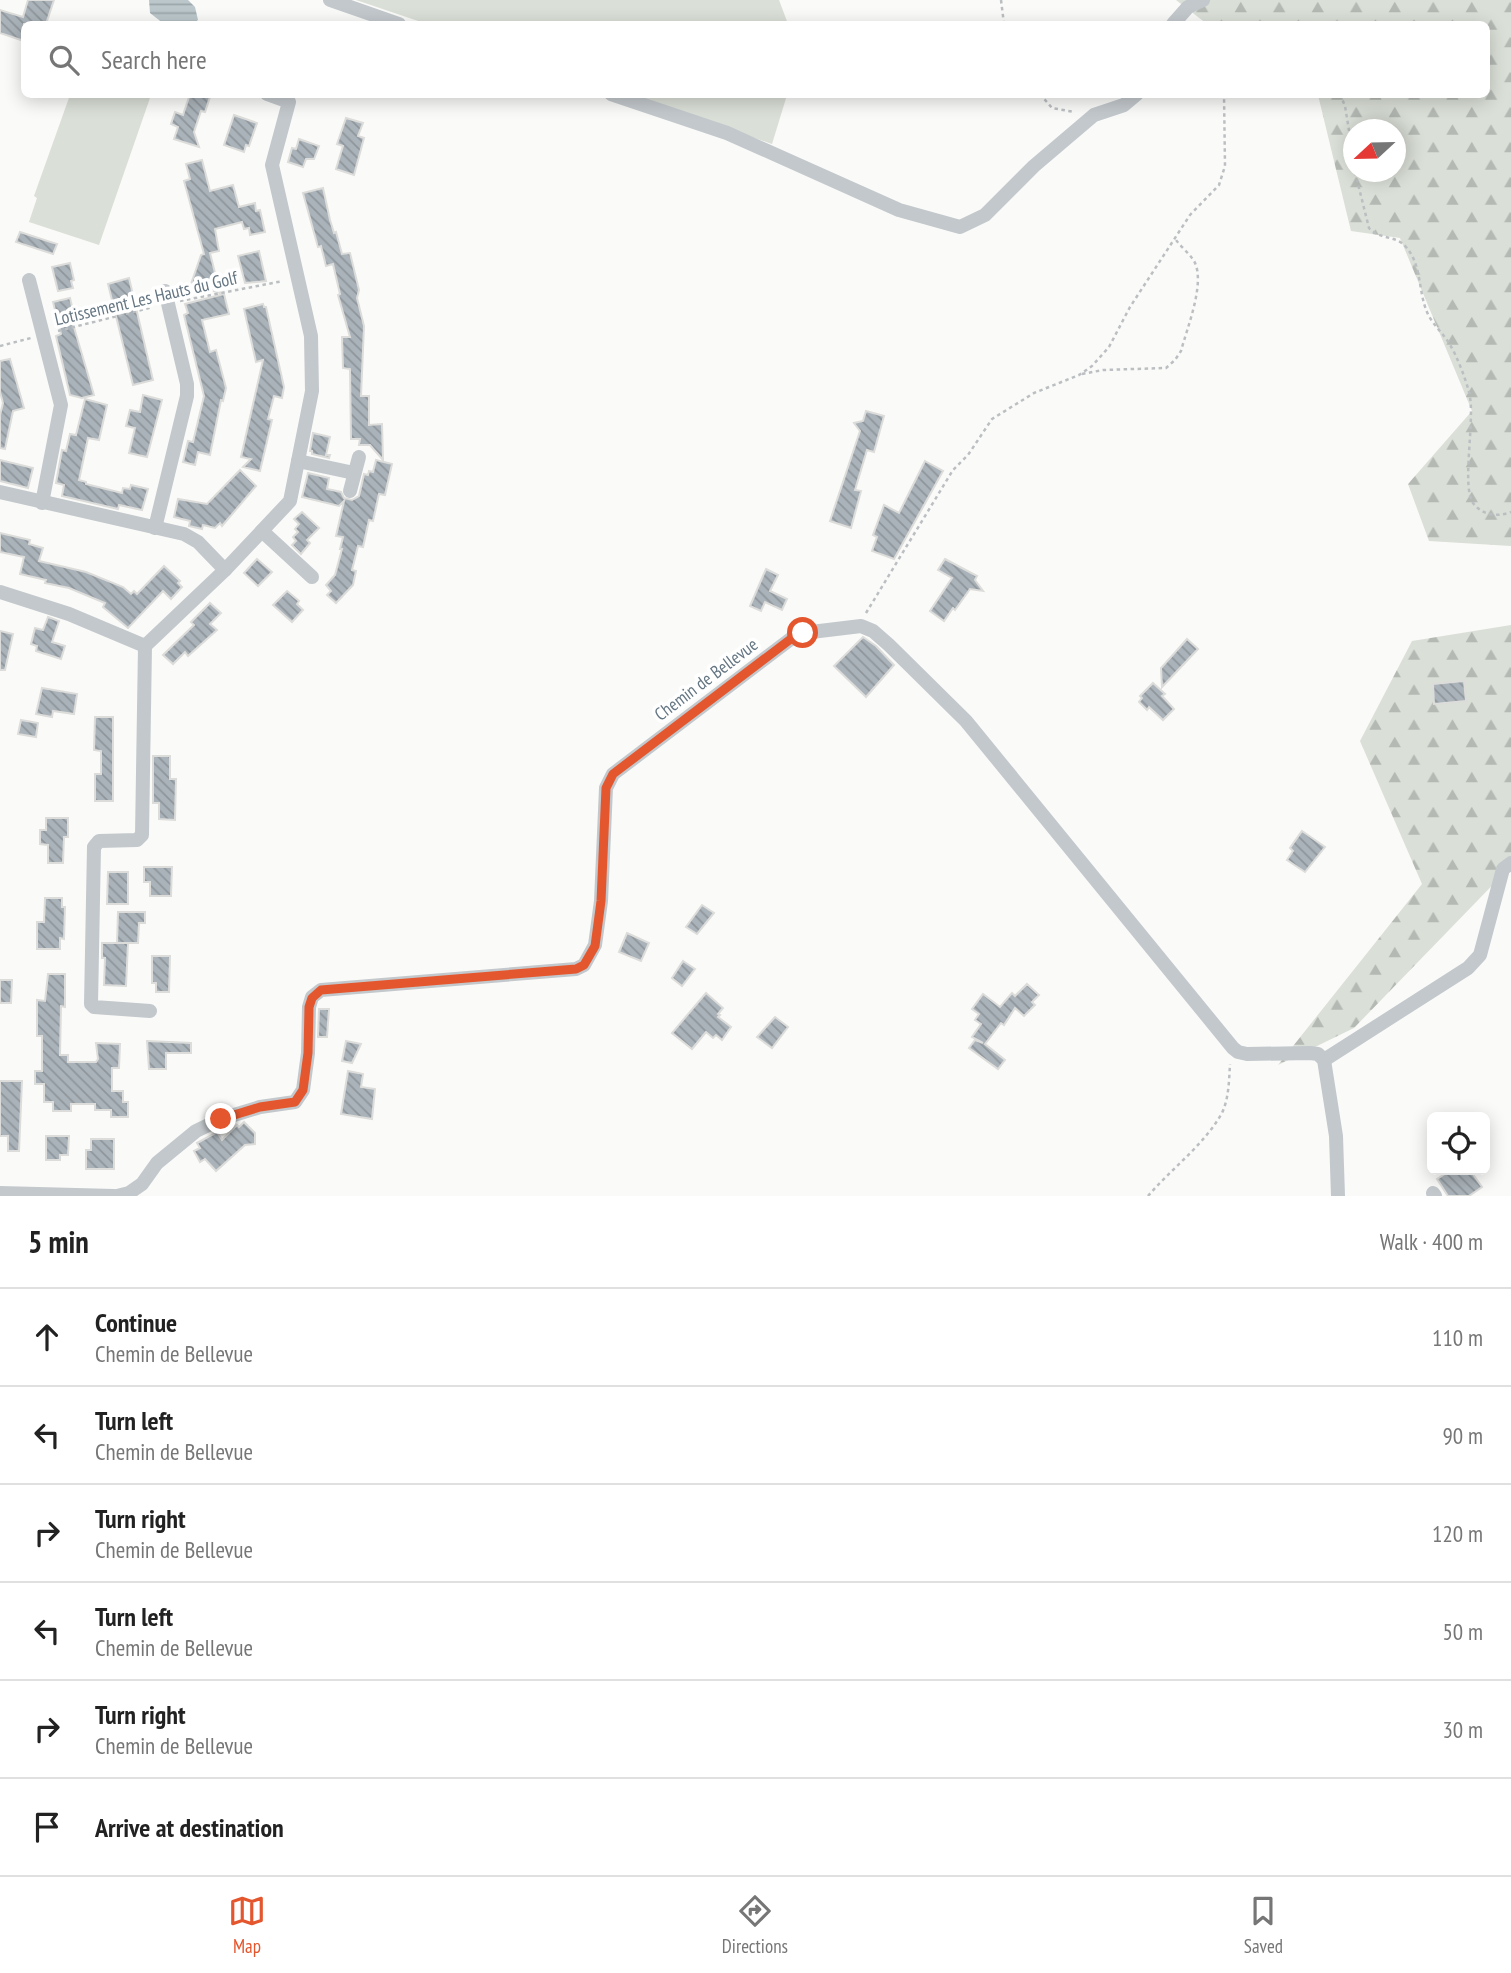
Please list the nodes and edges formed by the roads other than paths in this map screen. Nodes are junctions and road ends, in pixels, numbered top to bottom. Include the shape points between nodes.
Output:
1 (330, 0) edge
2 (1203, 0) edge
3 (391, 21) edge
4 (1176, 21) edge
5 (278, 98) edge
6 (623, 98) edge
7 (1132, 98) edge
8 (29, 280) dead end
9 (167, 298) road end
10 (359, 457) dead end
11 (298, 461) junction
12 (354, 473) junction
13 (350, 491) dead end
14 (0, 492) edge
15 (42, 503) junction
16 (155, 528) junction
17 (262, 531) junction
18 (225, 570) junction
19 (312, 577) dead end
20 (0, 592) edge
21 (145, 646) junction
22 (1511, 863) edge
23 (150, 1011) dead end
24 (1324, 1060) junction
25 (0, 1193) edge
26 (116, 1196) edge
27 (1338, 1196) edge

1 - 3 street
2 - 4 street via 1188,7
5 - 11 street via 289,102 272,164 311,336 312,391
6 - 7 street via 727,133 899,210 960,227 985,215 1094,115
8 - 15 street via 61,405
9 - 16 street via 187,396
10 - 12 street
11 - 12 street
11 - 17 street via 290,501
12 - 13 street
14 - 15 street
15 - 16 street
16 - 18 street via 198,542
17 - 18 street
17 - 19 street
18 - 21 street
20 - 21 street
21 - 23 street via 142,835 137,840 99,841 94,847 91,1004
22 - 24 street via 1503,869 1480,955 1468,968
24 - 26 street, Chemin de Bellevue via 1310,1053 1238,1052 966,721 873,631 861,626 792,638 613,774 606,788 595,946 584,965 321,990 309,1007 303,1090 295,1102 260,1107 196,1131 157,1163 142,1184
24 - 27 street via 1336,1136
25 - 26 street, Chemin de Bellevue

